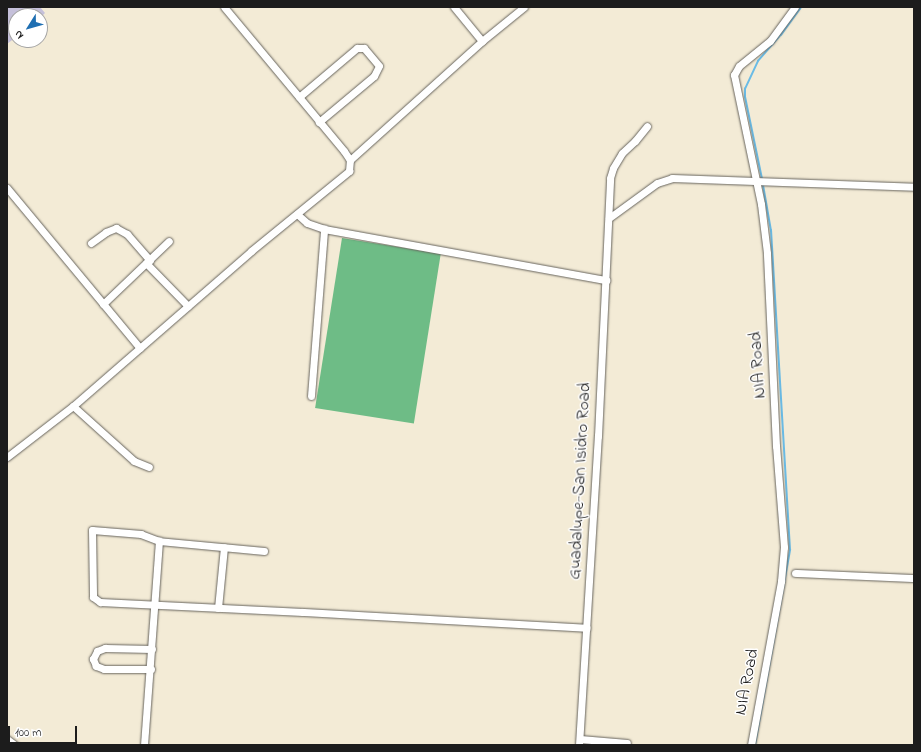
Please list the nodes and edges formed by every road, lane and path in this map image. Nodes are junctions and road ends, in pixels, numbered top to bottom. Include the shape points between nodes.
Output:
1 (224, 7) edge
2 (454, 7) edge
3 (524, 7) edge
4 (795, 7) edge
5 (482, 41) junction
6 (299, 97) junction
7 (319, 122) junction
8 (647, 126) dead end
9 (350, 160) junction
10 (756, 181) junction
11 (914, 186) edge
12 (7, 188) edge
13 (296, 214) junction
14 (609, 218) junction
15 (324, 228) junction
16 (170, 241) dead end
17 (91, 243) dead end
18 (148, 261) junction
19 (606, 280) junction
20 (103, 304) junction
21 (188, 306) junction
22 (140, 348) junction
23 (311, 396) dead end
24 (73, 406) junction
25 (7, 457) edge
26 (149, 467) dead end
27 (160, 541) junction
28 (224, 547) junction
29 (264, 551) dead end
30 (795, 573) dead end
31 (914, 578) edge
32 (155, 604) junction
33 (218, 608) junction
34 (587, 628) junction
35 (152, 649) junction
36 (150, 669) junction
37 (7, 739) edge
38 (580, 742) edge
39 (627, 743) dead end
40 (15, 745) edge
41 (144, 745) edge
42 (751, 745) edge

1 - 6 street
2 - 5 street
3 - 5 street
4 - 10 street, NIA Road via 770,41 739,66 734,75
5 - 9 street
6 - 7 street
6 - 7 street via 357,48 364,48 378,66 374,76
7 - 9 street
8 - 14 street, Guadalupe-San Isidro Road via 622,153 613,168 610,178
9 - 13 street via 350,167 344,175
10 - 11 street
10 - 14 street via 668,178 657,183
10 - 42 street, NIA Road via 767,253 776,446 784,547 781,581
12 - 20 street
13 - 15 street via 306,223
13 - 21 street
14 - 19 street, Guadalupe-San Isidro Road
15 - 19 street
15 - 23 street
16 - 18 street
17 - 18 street via 116,228 127,234
18 - 20 street
18 - 21 street
19 - 34 street, Guadalupe-San Isidro Road
20 - 22 street
21 - 22 street
22 - 24 street
24 - 25 street
24 - 26 street via 134,461
27 - 28 street
27 - 32 street
27 - 32 street via 141,534 92,530 94,599 100,602
28 - 29 street
28 - 33 street
30 - 31 street
32 - 33 street
32 - 35 street
33 - 34 street
34 - 38 street, Guadalupe-San Isidro Road
35 - 36 street
35 - 36 street via 105,648 97,651 94,658 96,666 104,669
36 - 41 street
37 - 40 street
38 - 39 street

